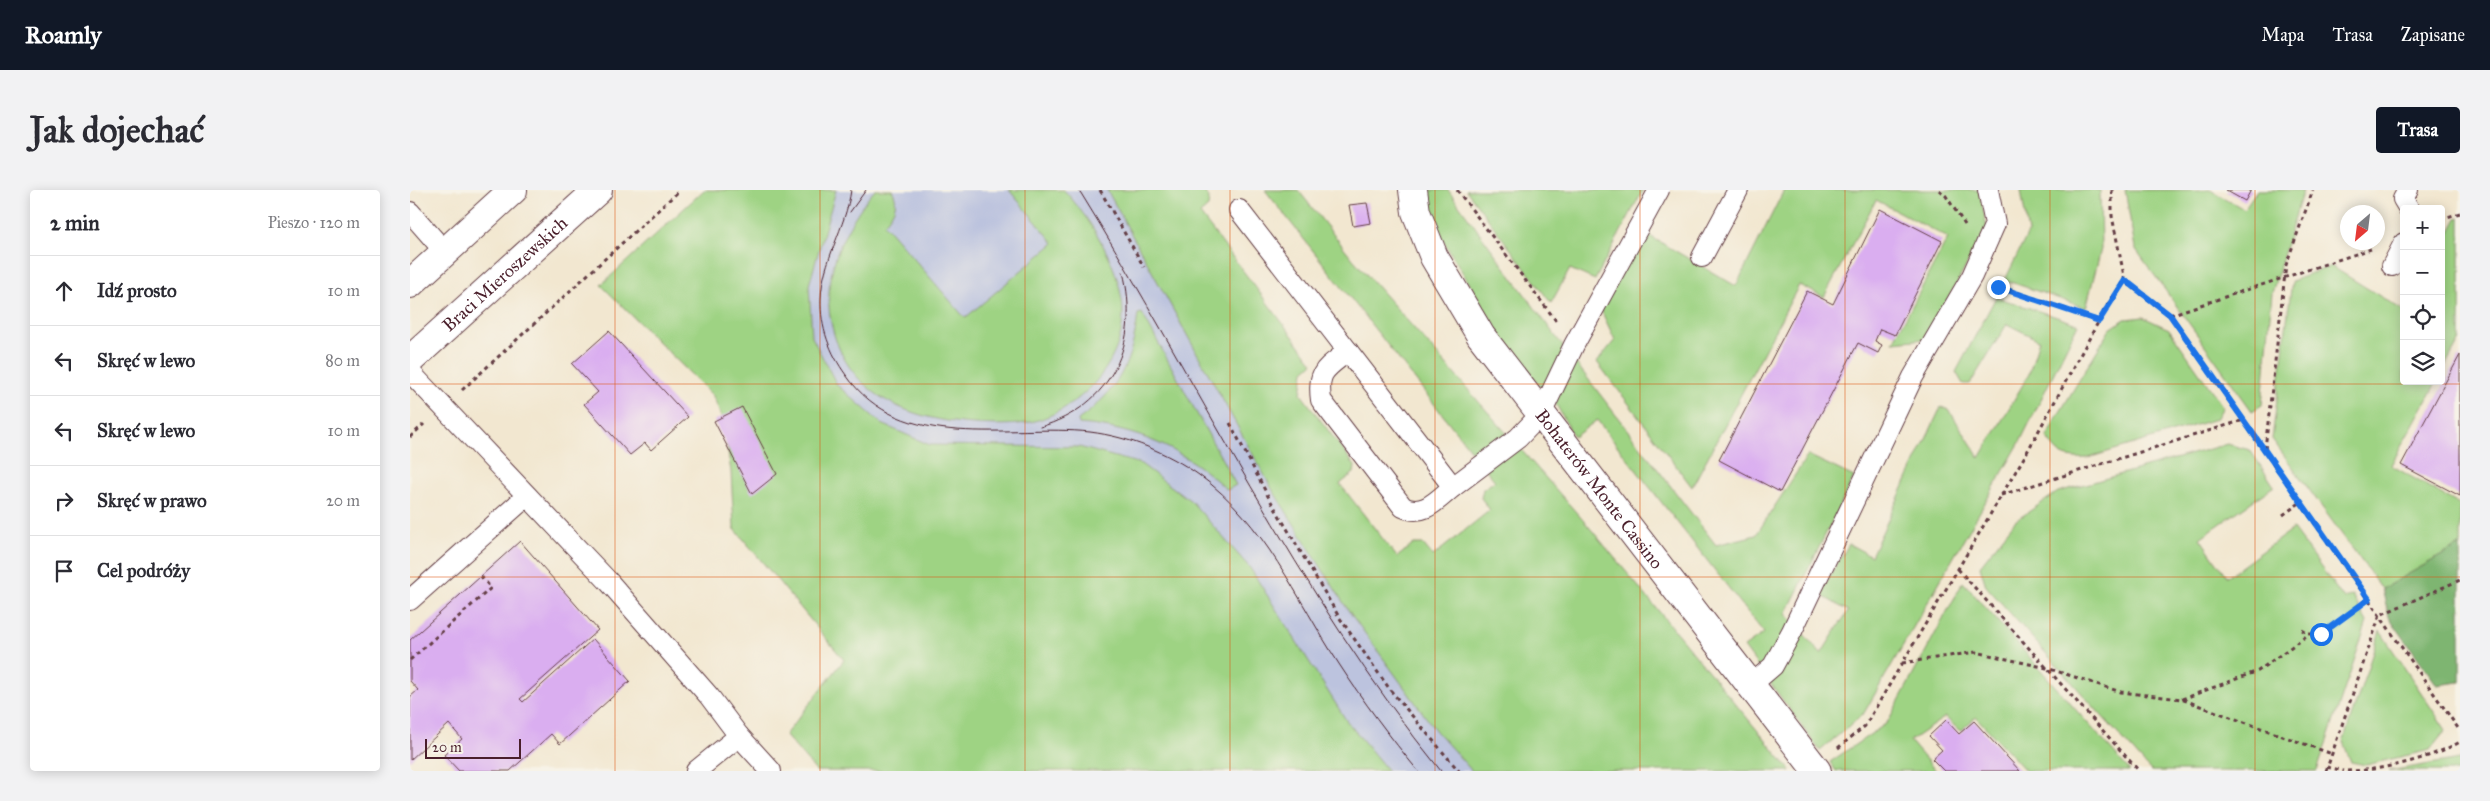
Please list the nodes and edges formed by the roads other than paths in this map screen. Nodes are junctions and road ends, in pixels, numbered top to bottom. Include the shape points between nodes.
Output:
1 (513, 190) edge
2 (598, 190) edge
3 (1412, 190) edge
4 (1659, 190) edge
5 (1738, 190) edge
6 (1988, 190) edge
7 (2408, 190) edge
8 (2406, 205) edge
9 (1239, 210) dead end
10 (410, 212) edge
11 (2400, 250) edge
12 (445, 252) junction
13 (1702, 257) dead end
14 (2392, 266) dead end
15 (410, 284) edge
16 (1348, 351) junction
17 (410, 360) edge
18 (410, 372) edge
19 (1541, 414) junction
20 (1453, 487) junction
21 (527, 496) junction
22 (410, 600) edge
23 (1752, 684) junction
24 (739, 736) junction
25 (1816, 769) edge
26 (696, 771) edge
27 (771, 771) edge

1 - 12 street
2 - 17 street, Braci Mieroszewskich
3 - 19 street, Bohaterów Monte Cassino via 1416,212 1434,257 1481,336
4 - 19 lane via 1574,345
5 - 13 lane
6 - 23 lane via 1995,224 1972,276 1912,377 1792,632 1773,666
7 - 8 lane via 2403,199
9 - 16 lane
10 - 12 lane
11 - 14 lane
12 - 15 street
16 - 20 lane
16 - 20 lane via 1325,369 1318,382 1321,400 1391,492 1403,507 1413,511 1424,510
18 - 21 lane
19 - 20 lane via 1518,438
19 - 23 street, Bohaterów Monte Cassino
21 - 22 lane
21 - 24 lane via 609,582 709,696
23 - 25 street, Bohaterów Monte Cassino
24 - 26 lane
24 - 27 lane

